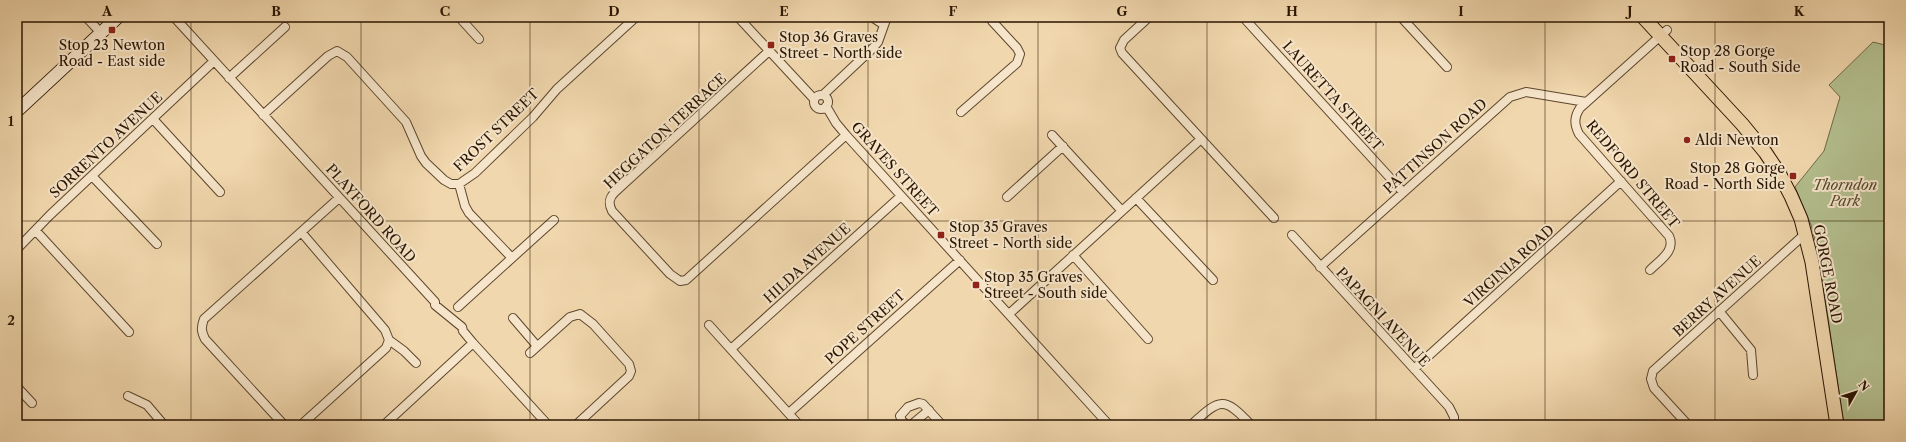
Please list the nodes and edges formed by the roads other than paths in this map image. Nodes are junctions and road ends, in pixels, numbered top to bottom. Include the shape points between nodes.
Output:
1 (86, 17) edge
2 (107, 17) edge
3 (118, 17) edge
4 (174, 17) edge
5 (459, 17) edge
6 (636, 17) edge
7 (738, 17) edge
8 (872, 17) edge
9 (990, 17) edge
10 (1149, 17) edge
11 (1243, 17) edge
12 (1402, 17) edge
13 (1644, 17) edge
14 (1655, 17) edge
15 (886, 21) edge
16 (285, 27) dead end
17 (98, 30) junction
18 (1664, 33) junction
19 (479, 39) dead end
20 (769, 51) junction
21 (214, 61) junction
22 (1447, 67) dead end
23 (229, 78) junction
24 (823, 95) junction
25 (814, 99) junction
26 (17, 100) edge
27 (1586, 102) junction
28 (826, 106) junction
29 (17, 110) edge
30 (962, 112) dead end
31 (263, 115) junction
32 (153, 119) junction
33 (846, 135) junction
34 (1052, 135) dead end
35 (1201, 139) junction
36 (1063, 146) junction
37 (92, 176) junction
38 (1621, 181) junction
39 (460, 184) junction
40 (220, 192) dead end
41 (1403, 192) junction
42 (901, 196) junction
43 (1008, 197) dead end
44 (339, 198) junction
45 (1136, 198) junction
46 (1122, 211) junction
47 (1274, 218) dead end
48 (554, 220) dead end
49 (36, 231) junction
50 (302, 233) junction
51 (1805, 234) junction
52 (1292, 235) dead end
53 (157, 244) dead end
54 (17, 249) edge
55 (1073, 255) junction
56 (512, 258) junction
57 (960, 260) junction
58 (1320, 267) junction
59 (1650, 270) dead end
60 (1213, 280) dead end
61 (458, 306) dead end
62 (1719, 311) junction
63 (1008, 314) junction
64 (513, 318) dead end
65 (709, 325) dead end
66 (129, 332) dead end
67 (1148, 339) dead end
68 (389, 340) junction
69 (473, 343) junction
70 (537, 346) junction
71 (731, 349) junction
72 (530, 353) dead end
73 (416, 363) dead end
74 (1414, 369) junction
75 (1753, 375) dead end
76 (17, 386) edge
77 (128, 396) dead end
78 (32, 403) dead end
79 (929, 410) junction
80 (789, 414) junction
81 (1454, 421) edge
82 (386, 424) edge
83 (164, 425) edge
84 (284, 425) edge
85 (301, 425) edge
86 (548, 425) edge
87 (576, 425) edge
88 (799, 425) edge
89 (907, 425) edge
90 (911, 425) edge
91 (942, 425) edge
92 (1109, 425) edge
93 (1191, 425) edge
94 (1251, 425) edge
95 (1688, 425) edge
96 (1838, 425) edge
97 (1844, 425) edge

1 - 17 street
2 - 17 main road
3 - 17 main road
4 - 21 street, PLAYFORD ROAD
5 - 19 street
6 - 39 street, FROST STREET via 557,89 533,117 475,173
7 - 20 street
8 - 15 street
9 - 30 street via 1017,48 1020,54 1018,62
10 - 35 street via 1124,40 1120,48 1122,53
11 - 41 street, LAURETTA STREET
12 - 22 street
13 - 18 main road, GORGE ROAD
14 - 18 main road, GORGE ROAD
15 - 24 street via 873,48
16 - 23 street
17 - 26 main road
17 - 29 main road
18 - 27 street, REDFORD STREET
18 - 51 main road, GORGE ROAD via 1765,152 1791,196
18 - 97 main road, GORGE ROAD via 1768,144 1795,187 1811,225 1818,252
20 - 25 street
20 - 33 street, HEGGATON TERRACE via 610,199 609,205 612,210 670,274 680,281 686,280
21 - 23 street, PLAYFORD ROAD
21 - 32 street, SORRENTO AVENUE
23 - 31 street, PLAYFORD ROAD
24 - 25 street
24 - 28 street via 828,100
25 - 28 street via 817,108
27 - 38 street, REDFORD STREET via 1576,114 1575,127
27 - 41 street, PATTINSON ROAD via 1531,93 1516,94 1503,102
28 - 33 street, GRAVES STREET
31 - 39 street, FROST STREET via 322,61 337,52 347,57 406,122 426,163 450,184
31 - 44 street, PLAYFORD ROAD
32 - 37 street, SORRENTO AVENUE
32 - 40 street
33 - 42 street, GRAVES STREET
34 - 36 street
35 - 45 street
35 - 47 street
36 - 43 street
36 - 46 street
37 - 49 street, SORRENTO AVENUE
37 - 53 street
38 - 59 street, REDFORD STREET via 1672,242 1671,249
38 - 74 street, VIRGINIA ROAD
39 - 56 street via 469,213
41 - 58 street, PATTINSON ROAD
42 - 57 street, GRAVES STREET
42 - 71 street, HILDA AVENUE
44 - 50 street
44 - 69 street, PLAYFORD ROAD via 435,302 435,305 462,327
45 - 46 street
45 - 60 street
46 - 55 street
48 - 56 street
49 - 54 street, SORRENTO AVENUE
49 - 66 street
50 - 68 street via 385,330
50 - 84 street via 204,319 201,332
51 - 62 street, BERRY AVENUE
51 - 96 main road, GORGE ROAD
52 - 58 street, PAPAGNI AVENUE
55 - 63 street
55 - 67 street
56 - 61 street
57 - 63 street, GRAVES STREET
57 - 80 street, POPE STREET
58 - 74 street, PAPAGNI AVENUE
62 - 75 street via 1751,350
62 - 95 street, BERRY AVENUE via 1654,371 1651,379 1654,388
63 - 92 street, GRAVES STREET
64 - 70 street
65 - 71 street
68 - 73 street via 398,345
68 - 85 street via 386,348
69 - 82 street
69 - 86 street, PLAYFORD ROAD
70 - 72 street
70 - 87 street via 570,317 580,314 593,324 629,364 629,376
71 - 80 street
74 - 81 street, PAPAGNI AVENUE via 1449,408
76 - 78 street
77 - 83 street via 147,406
79 - 89 street via 919,402 908,407 900,416
79 - 90 street
79 - 91 street
80 - 88 street
93 - 94 street via 1213,405 1220,403 1232,406

